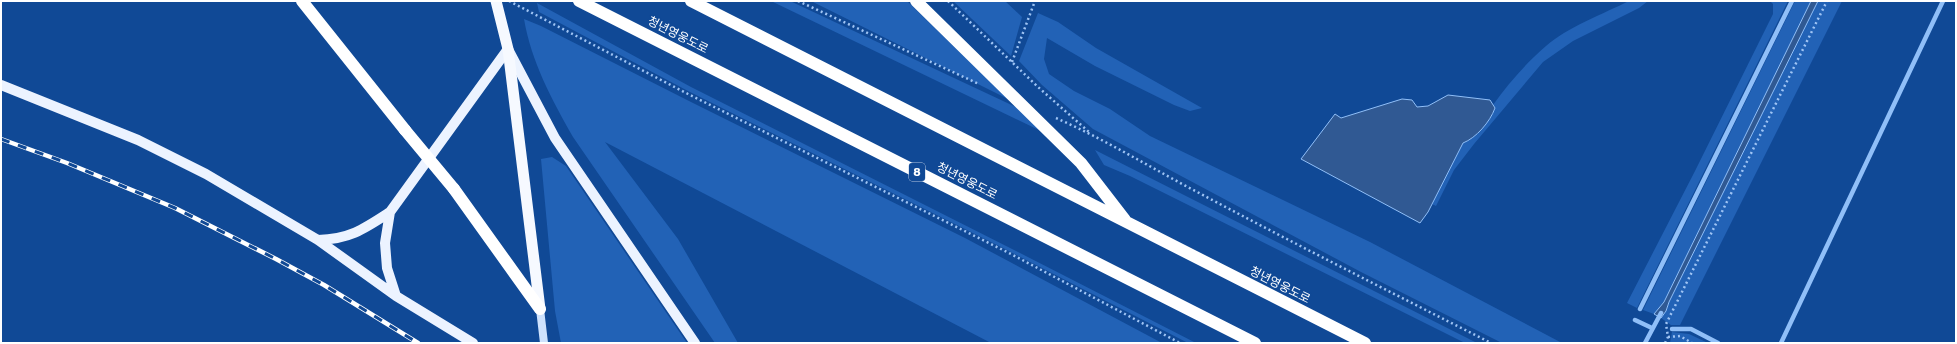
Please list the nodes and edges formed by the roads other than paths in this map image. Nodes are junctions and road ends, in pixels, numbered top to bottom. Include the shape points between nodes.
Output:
1 (302, 1) edge
2 (496, 1) edge
3 (580, 1) edge
4 (691, 1) edge
5 (916, 1) edge
6 (508, 49) junction
7 (1, 85) edge
8 (390, 212) junction
9 (1127, 223) junction
10 (318, 240) junction
11 (396, 296) junction
12 (540, 309) junction
13 (473, 343) edge
14 (544, 343) edge
15 (695, 343) edge
16 (1256, 343) edge
17 (1365, 343) edge

1 - 12 highway, bridge via 454,189
2 - 6 highway
3 - 16 highway, 청년영웅도로 / 8
4 - 9 highway, 청년영웅도로
5 - 9 highway via 1081,163
6 - 8 main road
6 - 12 highway
6 - 15 main road via 555,138
7 - 10 main road via 158,150 206,174
8 - 10 main road via 364,229 338,239
8 - 11 main road via 385,243 387,268
9 - 17 highway, 청년영웅도로
10 - 11 main road
11 - 13 main road
12 - 14 main road

